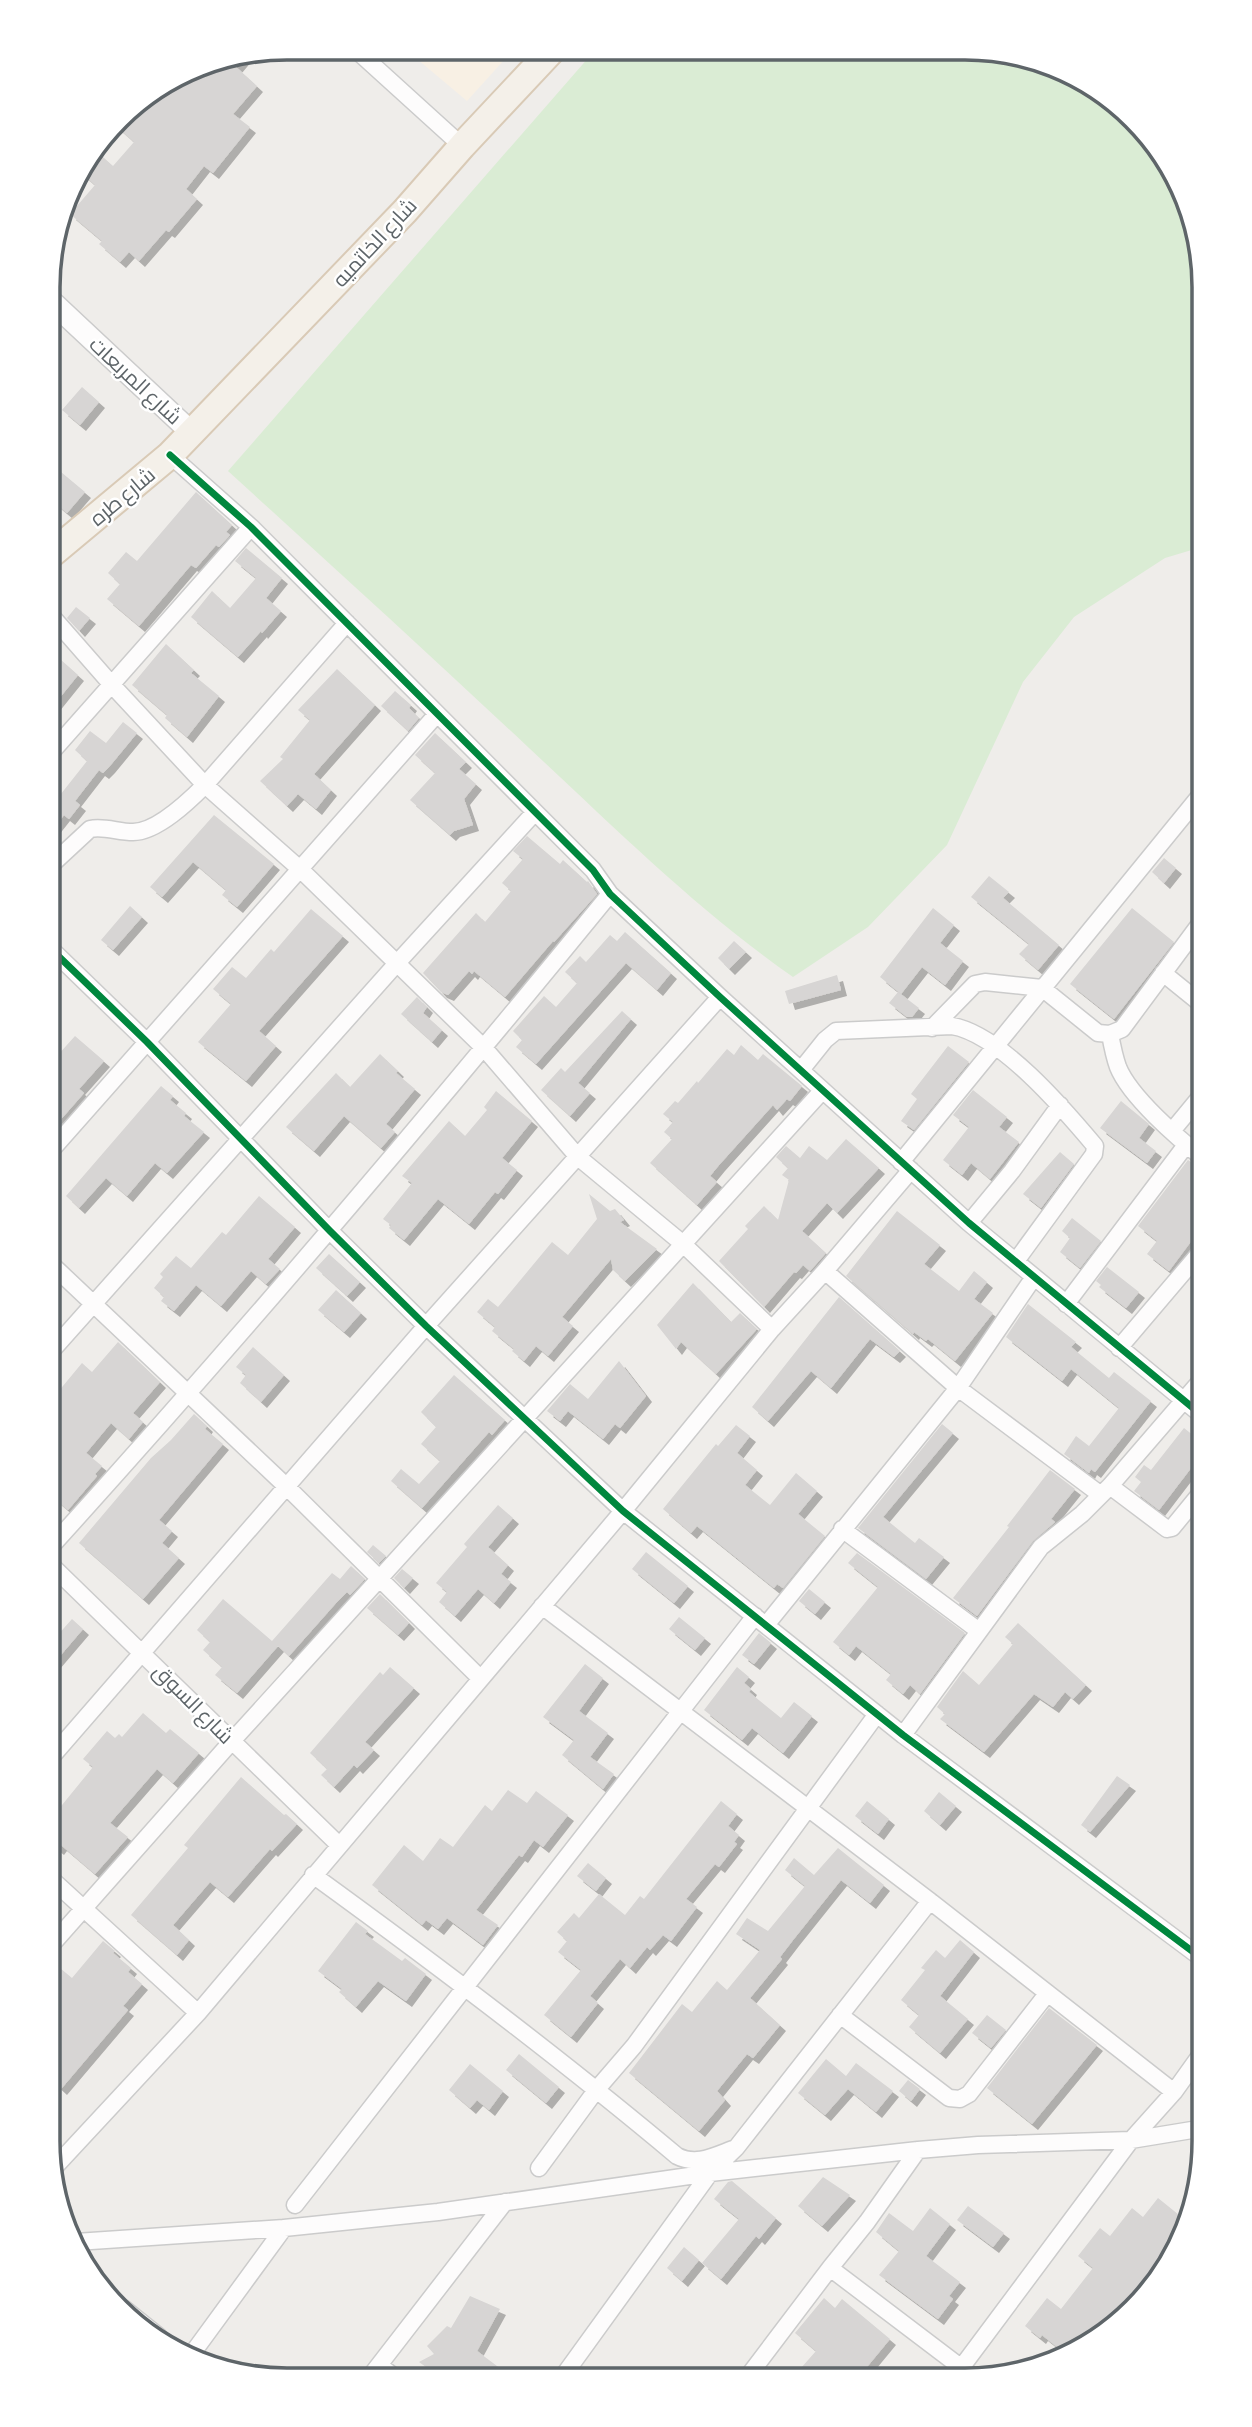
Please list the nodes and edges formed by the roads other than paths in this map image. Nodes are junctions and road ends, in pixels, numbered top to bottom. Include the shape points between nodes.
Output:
1 (367, 60) edge
2 (543, 60) edge
3 (462, 146) junction
4 (60, 309) edge
5 (192, 433) junction
6 (170, 455) junction
7 (251, 527) junction
8 (60, 547) edge
9 (347, 623) junction
10 (60, 626) edge
11 (112, 685) junction
12 (437, 714) junction
13 (60, 743) edge
14 (205, 785) junction
15 (1192, 805) edge
16 (535, 813) junction
17 (60, 857) edge
18 (300, 869) junction
19 (610, 894) junction
20 (1192, 934) edge
21 (398, 962) junction
22 (60, 963) edge
23 (1163, 973) junction
24 (1042, 988) junction
25 (1192, 996) edge
26 (720, 998) junction
27 (932, 1028) junction
28 (1110, 1034) junction
29 (147, 1042) junction
30 (994, 1045) junction
31 (484, 1048) junction
32 (801, 1070) junction
33 (822, 1091) junction
34 (1060, 1105) junction
35 (1192, 1107) edge
36 (1172, 1131) junction
37 (241, 1138) junction
38 (60, 1140) edge
39 (1186, 1144) junction
40 (1192, 1149) edge
41 (578, 1157) junction
42 (906, 1166) junction
43 (969, 1223) junction
44 (330, 1231) junction
45 (682, 1243) junction
46 (1016, 1261) junction
47 (1192, 1263) edge
48 (825, 1271) junction
49 (60, 1272) edge
50 (1034, 1278) junction
51 (93, 1304) junction
52 (1066, 1304) junction
53 (426, 1326) junction
54 (772, 1329) junction
55 (60, 1341) edge
56 (1119, 1348) junction
57 (958, 1388) junction
58 (190, 1393) junction
59 (1192, 1393) edge
60 (1185, 1402) junction
61 (1192, 1408) edge
62 (526, 1419) junction
63 (287, 1487) junction
64 (1105, 1490) junction
65 (1192, 1504) edge
66 (623, 1511) junction
67 (842, 1529) junction
68 (60, 1537) edge
69 (60, 1573) edge
70 (380, 1580) junction
71 (542, 1606) junction
72 (760, 1621) junction
73 (979, 1631) junction
74 (143, 1653) junction
75 (480, 1678) junction
76 (681, 1712) junction
77 (877, 1714) junction
78 (903, 1735) junction
79 (232, 1741) junction
80 (60, 1747) edge
81 (809, 1809) junction
82 (339, 1845) junction
83 (313, 1875) junction
84 (60, 1887) edge
85 (930, 1901) junction
86 (83, 1910) junction
87 (60, 1936) edge
88 (1192, 1951) edge
89 (467, 1986) junction
90 (1047, 1994) junction
91 (198, 2013) junction
92 (840, 2015) junction
93 (1192, 2067) edge
94 (597, 2090) junction
95 (1174, 2092) junction
96 (1192, 2130) edge
97 (1131, 2140) junction
98 (736, 2148) junction
99 (918, 2150) junction
100 (61, 2161) edge
101 (539, 2168) dead end
102 (710, 2174) junction
103 (505, 2202) junction
104 (295, 2205) dead end
105 (284, 2228) junction
106 (83, 2242) edge
107 (830, 2268) junction
108 (197, 2349) edge
109 (377, 2368) edge
110 (569, 2368) edge
111 (754, 2368) edge
112 (949, 2368) edge
113 (960, 2368) edge

1 - 3 street
2 - 3 main road, شارع الخاتميه
3 - 5 main road, شارع الخاتميه
4 - 5 street, شارع المربعات
5 - 6 main road, شارع طره
6 - 7 street
6 - 8 main road, شارع طره
7 - 9 street
7 - 11 street
9 - 12 street
9 - 14 street
10 - 11 street
11 - 13 street
11 - 14 street
12 - 16 street
12 - 18 street
14 - 17 street via 146,830 89,829
14 - 18 street
15 - 24 street
16 - 19 street via 593,870
16 - 21 street
18 - 21 street
18 - 29 street
19 - 26 street
19 - 31 street
20 - 23 street
21 - 31 street
21 - 37 street
22 - 29 street
23 - 25 street
23 - 28 street via 1122,1029
24 - 27 street via 975,984
24 - 28 street via 1098,1033
24 - 30 street
26 - 32 street
26 - 41 street
27 - 30 street via 967,1029
27 - 32 street via 836,1031
28 - 36 street via 1118,1069 1136,1095
29 - 37 street
29 - 38 street
30 - 34 street
30 - 42 street
31 - 41 street
31 - 44 street
32 - 33 street
33 - 42 street
33 - 45 street
34 - 43 street
34 - 46 street via 1095,1146 1094,1154
35 - 36 street
36 - 39 street
37 - 44 street
37 - 51 street
39 - 40 street
39 - 52 street
41 - 45 street
41 - 53 street
42 - 43 street
42 - 48 street
43 - 46 street
44 - 53 street
44 - 58 street
45 - 54 street
45 - 62 street
46 - 50 street
47 - 56 street
48 - 54 street
48 - 57 street
49 - 51 street
50 - 52 street
50 - 57 street
51 - 55 street
51 - 58 street
52 - 56 street
53 - 62 street
53 - 63 street
54 - 66 street
56 - 60 street
57 - 64 street
57 - 67 street
58 - 63 street
58 - 68 street
59 - 60 street
60 - 61 street
60 - 64 street
62 - 66 street
62 - 70 street
63 - 70 street
63 - 74 street
64 - 65 street via 1167,1529
64 - 73 street via 1041,1547
66 - 71 street
66 - 72 street
67 - 72 street
67 - 73 street
69 - 74 street, شارع السوق
70 - 75 street
70 - 79 street
71 - 75 street
71 - 76 street
72 - 76 street
72 - 77 street
73 - 78 street
74 - 79 street, شارع السوق
74 - 80 street
75 - 82 street
76 - 81 street
76 - 89 street
77 - 78 street
77 - 81 street
78 - 88 street
79 - 82 street, شارع السوق
79 - 86 street
81 - 85 street
81 - 94 street
82 - 83 street
83 - 89 street
83 - 91 street
84 - 86 street
85 - 90 street
85 - 92 street
86 - 87 street
86 - 91 street
89 - 94 street
89 - 104 street
90 - 92 street via 969,2094 960,2099 949,2098
90 - 95 street
91 - 100 street
92 - 98 street
93 - 95 street
94 - 98 street via 686,2161
94 - 101 street
95 - 97 street
96 - 97 street
97 - 99 street
97 - 113 street
98 - 102 street
99 - 102 street
99 - 107 street
102 - 103 street
102 - 110 street
103 - 105 street
103 - 109 street
105 - 106 street
105 - 108 street
107 - 111 street
107 - 112 street

